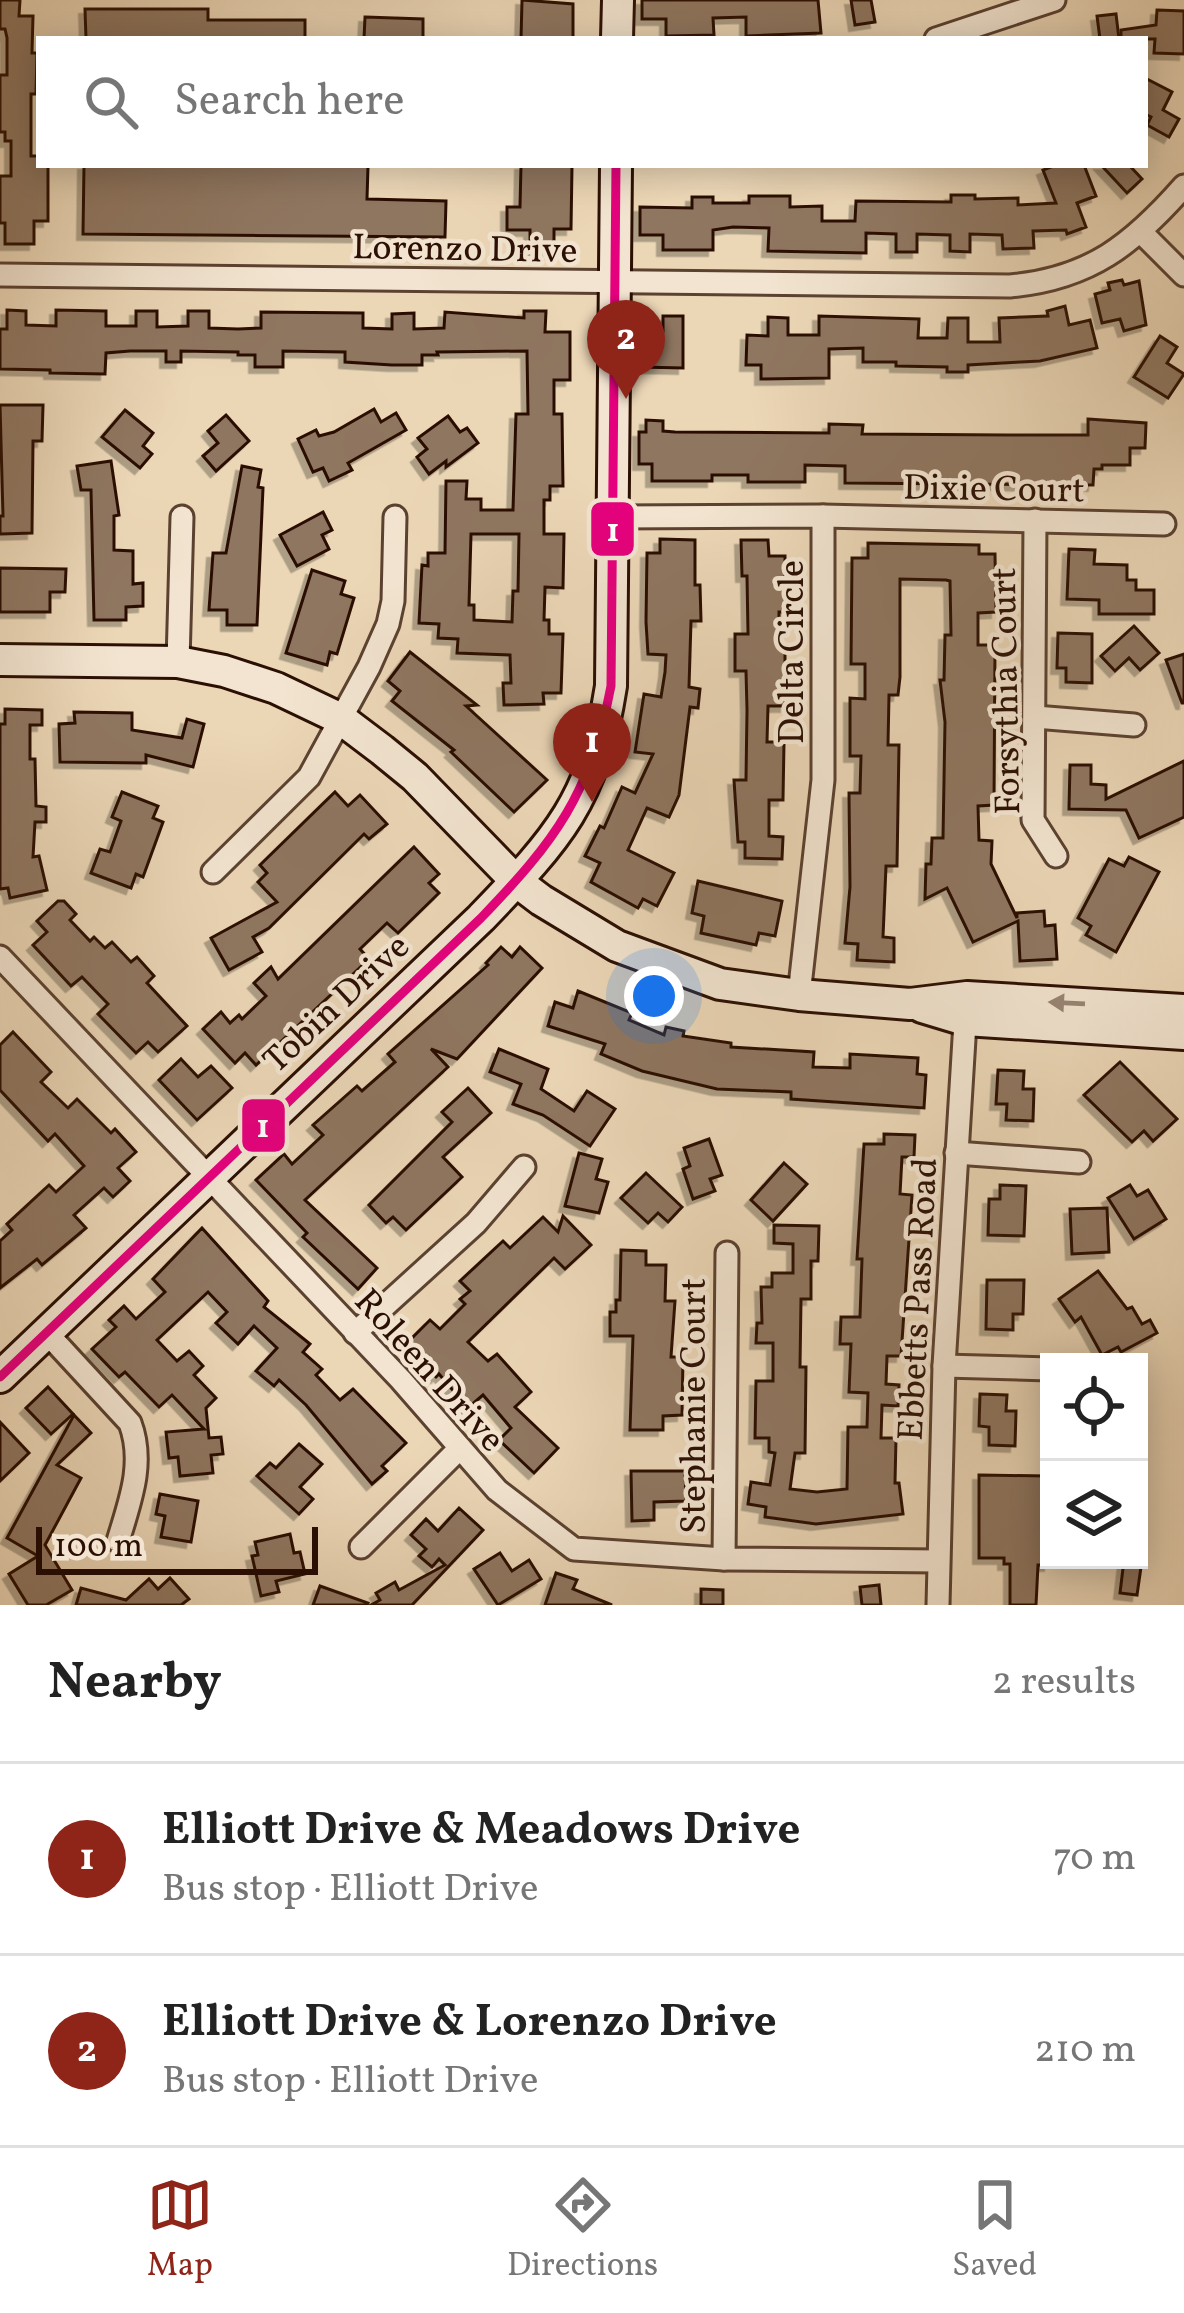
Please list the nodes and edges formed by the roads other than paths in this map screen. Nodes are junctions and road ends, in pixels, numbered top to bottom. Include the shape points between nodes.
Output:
1 (618, 0) edge
2 (1054, 0) edge
3 (617, 36) edge
4 (945, 36) edge
5 (616, 168) edge
6 (1184, 187) edge
7 (1142, 233) junction
8 (0, 275) edge
9 (1184, 275) edge
10 (615, 281) junction
11 (823, 516) junction
12 (182, 517) dead end
13 (395, 517) dead end
14 (613, 517) junction
15 (1035, 520) junction
16 (1164, 524) dead end
17 (0, 660) edge
18 (178, 662) junction
19 (1035, 717) junction
20 (340, 719) junction
21 (1134, 725) dead end
22 (1056, 856) dead end
23 (213, 872) dead end
24 (515, 881) junction
25 (0, 957) edge
26 (799, 995) junction
27 (966, 1008) junction
28 (1184, 1010) edge
29 (1184, 1034) edge
30 (956, 1154) junction
31 (1079, 1162) dead end
32 (524, 1167) dead end
33 (206, 1178) junction
34 (727, 1253) dead end
35 (46, 1332) junction
36 (355, 1333) junction
37 (944, 1366) junction
38 (1040, 1369) edge
39 (0, 1377) edge
40 (460, 1448) junction
41 (118, 1541) dead end
42 (361, 1547) dead end
43 (724, 1559) junction
44 (938, 1561) junction
45 (938, 1605) edge

1 - 3 street
2 - 4 street
5 - 10 street, Tobin Drive
6 - 7 street, Lorenzo Drive
7 - 9 street
7 - 10 street, Lorenzo Drive via 1042,283
8 - 10 street, Lorenzo Drive
10 - 14 street, Tobin Drive
11 - 14 street, Delta Circle
11 - 15 street, Dixie Court
11 - 26 street, Delta Circle via 824,780
12 - 18 street
13 - 20 street via 388,624
14 - 24 street, Tobin Drive via 611,686 595,765 575,807
15 - 16 street, Dixie Court
15 - 19 street, Forsythia Court
17 - 18 street
18 - 20 street via 276,688
19 - 21 street
19 - 22 street, Forsythia Court via 1033,820
20 - 23 street via 309,777
20 - 24 street via 415,777
24 - 26 street via 579,926 657,963 720,984
24 - 33 street, Tobin Drive
25 - 33 street, Roleen Drive
26 - 27 street
28 -> 27 street
27 - 29 street
27 - 30 street, Ebbetts Pass Road
30 - 31 street
30 - 37 street, Ebbetts Pass Road
32 - 36 street via 476,1223
33 - 35 street, Tobin Drive
33 - 36 street, Roleen Drive
34 - 43 street, Stephanie Court
35 - 39 street, Tobin Drive
35 - 41 street via 136,1439 137,1479
36 - 40 street, Roleen Drive
37 - 38 street
37 - 44 street, Ebbetts Pass Road
40 - 42 street
40 - 43 street, Roleen Drive via 497,1490 574,1549
43 - 44 street, Roleen Drive
44 - 45 street, Ebbetts Pass Road

